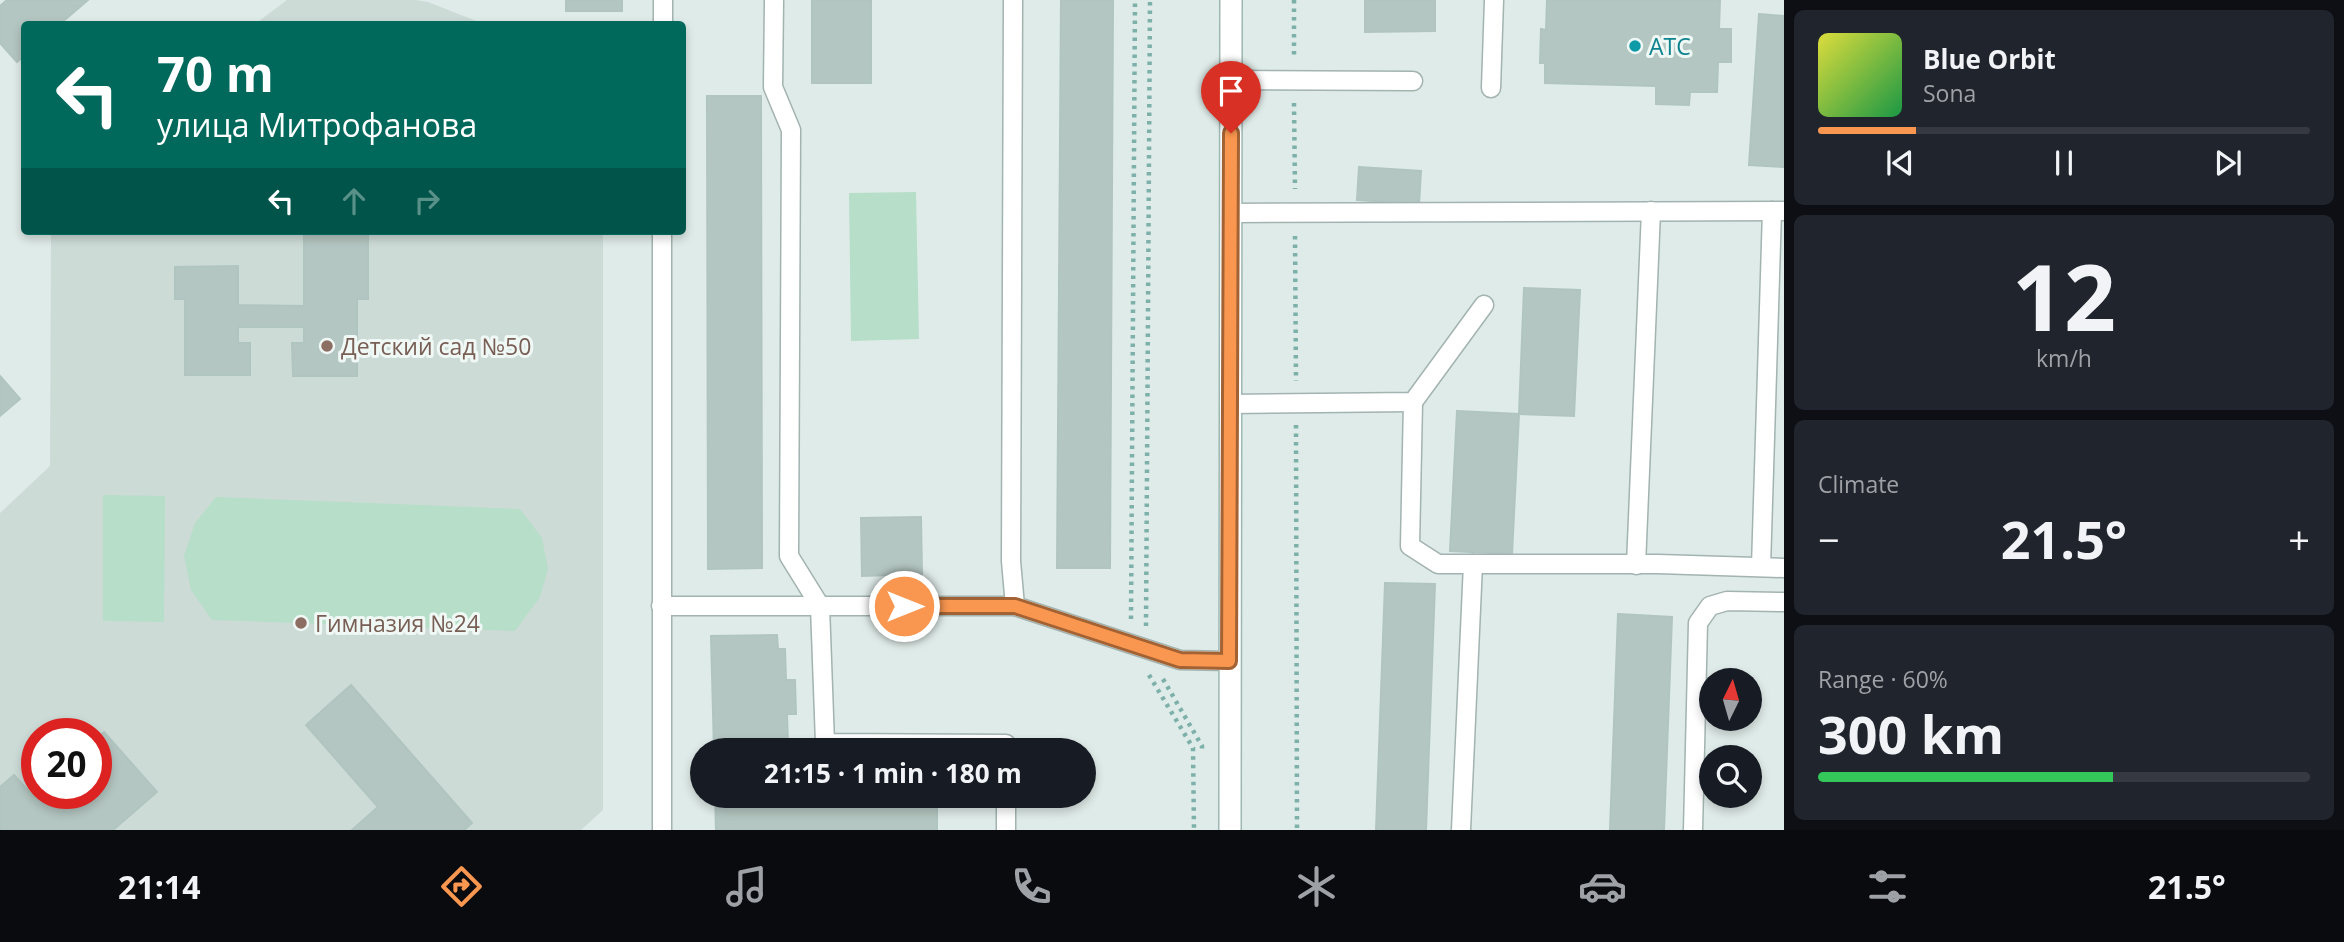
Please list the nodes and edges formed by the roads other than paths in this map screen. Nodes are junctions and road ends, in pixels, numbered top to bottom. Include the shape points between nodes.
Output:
1 (663, 0) edge
2 (774, 0) edge
3 (1013, 0) edge
4 (1231, 0) edge
5 (1494, 0) edge
6 (663, 21) edge
7 (1231, 80) junction
8 (1413, 81) dead end
9 (1492, 88) dead end
10 (1651, 211) junction
11 (1778, 211) edge
12 (1231, 213) junction
13 (662, 235) edge
14 (1484, 306) dead end
15 (1413, 402) junction
16 (1230, 404) junction
17 (1473, 564) junction
18 (1636, 565) junction
19 (1761, 567) junction
20 (1784, 568) edge
21 (1784, 602) edge
22 (661, 606) junction
23 (820, 606) junction
24 (1015, 606) junction
25 (1229, 661) junction
26 (825, 738) edge
27 (1006, 808) edge
28 (662, 830) edge
29 (1006, 830) edge
30 (1230, 830) edge
31 (1461, 830) edge
32 (1692, 830) edge

1 - 6 lane
2 - 23 lane via 773,87 791,130 789,556
3 - 24 lane via 1011,561
4 - 7 main road
5 - 9 lane
7 - 8 lane
7 - 12 main road
10 - 11 lane
10 - 12 lane
10 - 18 lane
11 - 19 lane
12 - 16 main road
13 - 22 lane
14 - 15 lane
15 - 16 lane
15 - 17 lane via 1410,546 1438,564
16 - 25 main road
17 - 18 lane
17 - 31 lane
18 - 19 lane
19 - 20 lane
21 - 32 lane via 1727,601 1710,606 1698,623
22 - 23 lane
22 - 28 lane
23 - 24 lane
23 - 26 lane
24 - 25 lane via 1180,660
25 - 30 main road
27 - 29 lane

